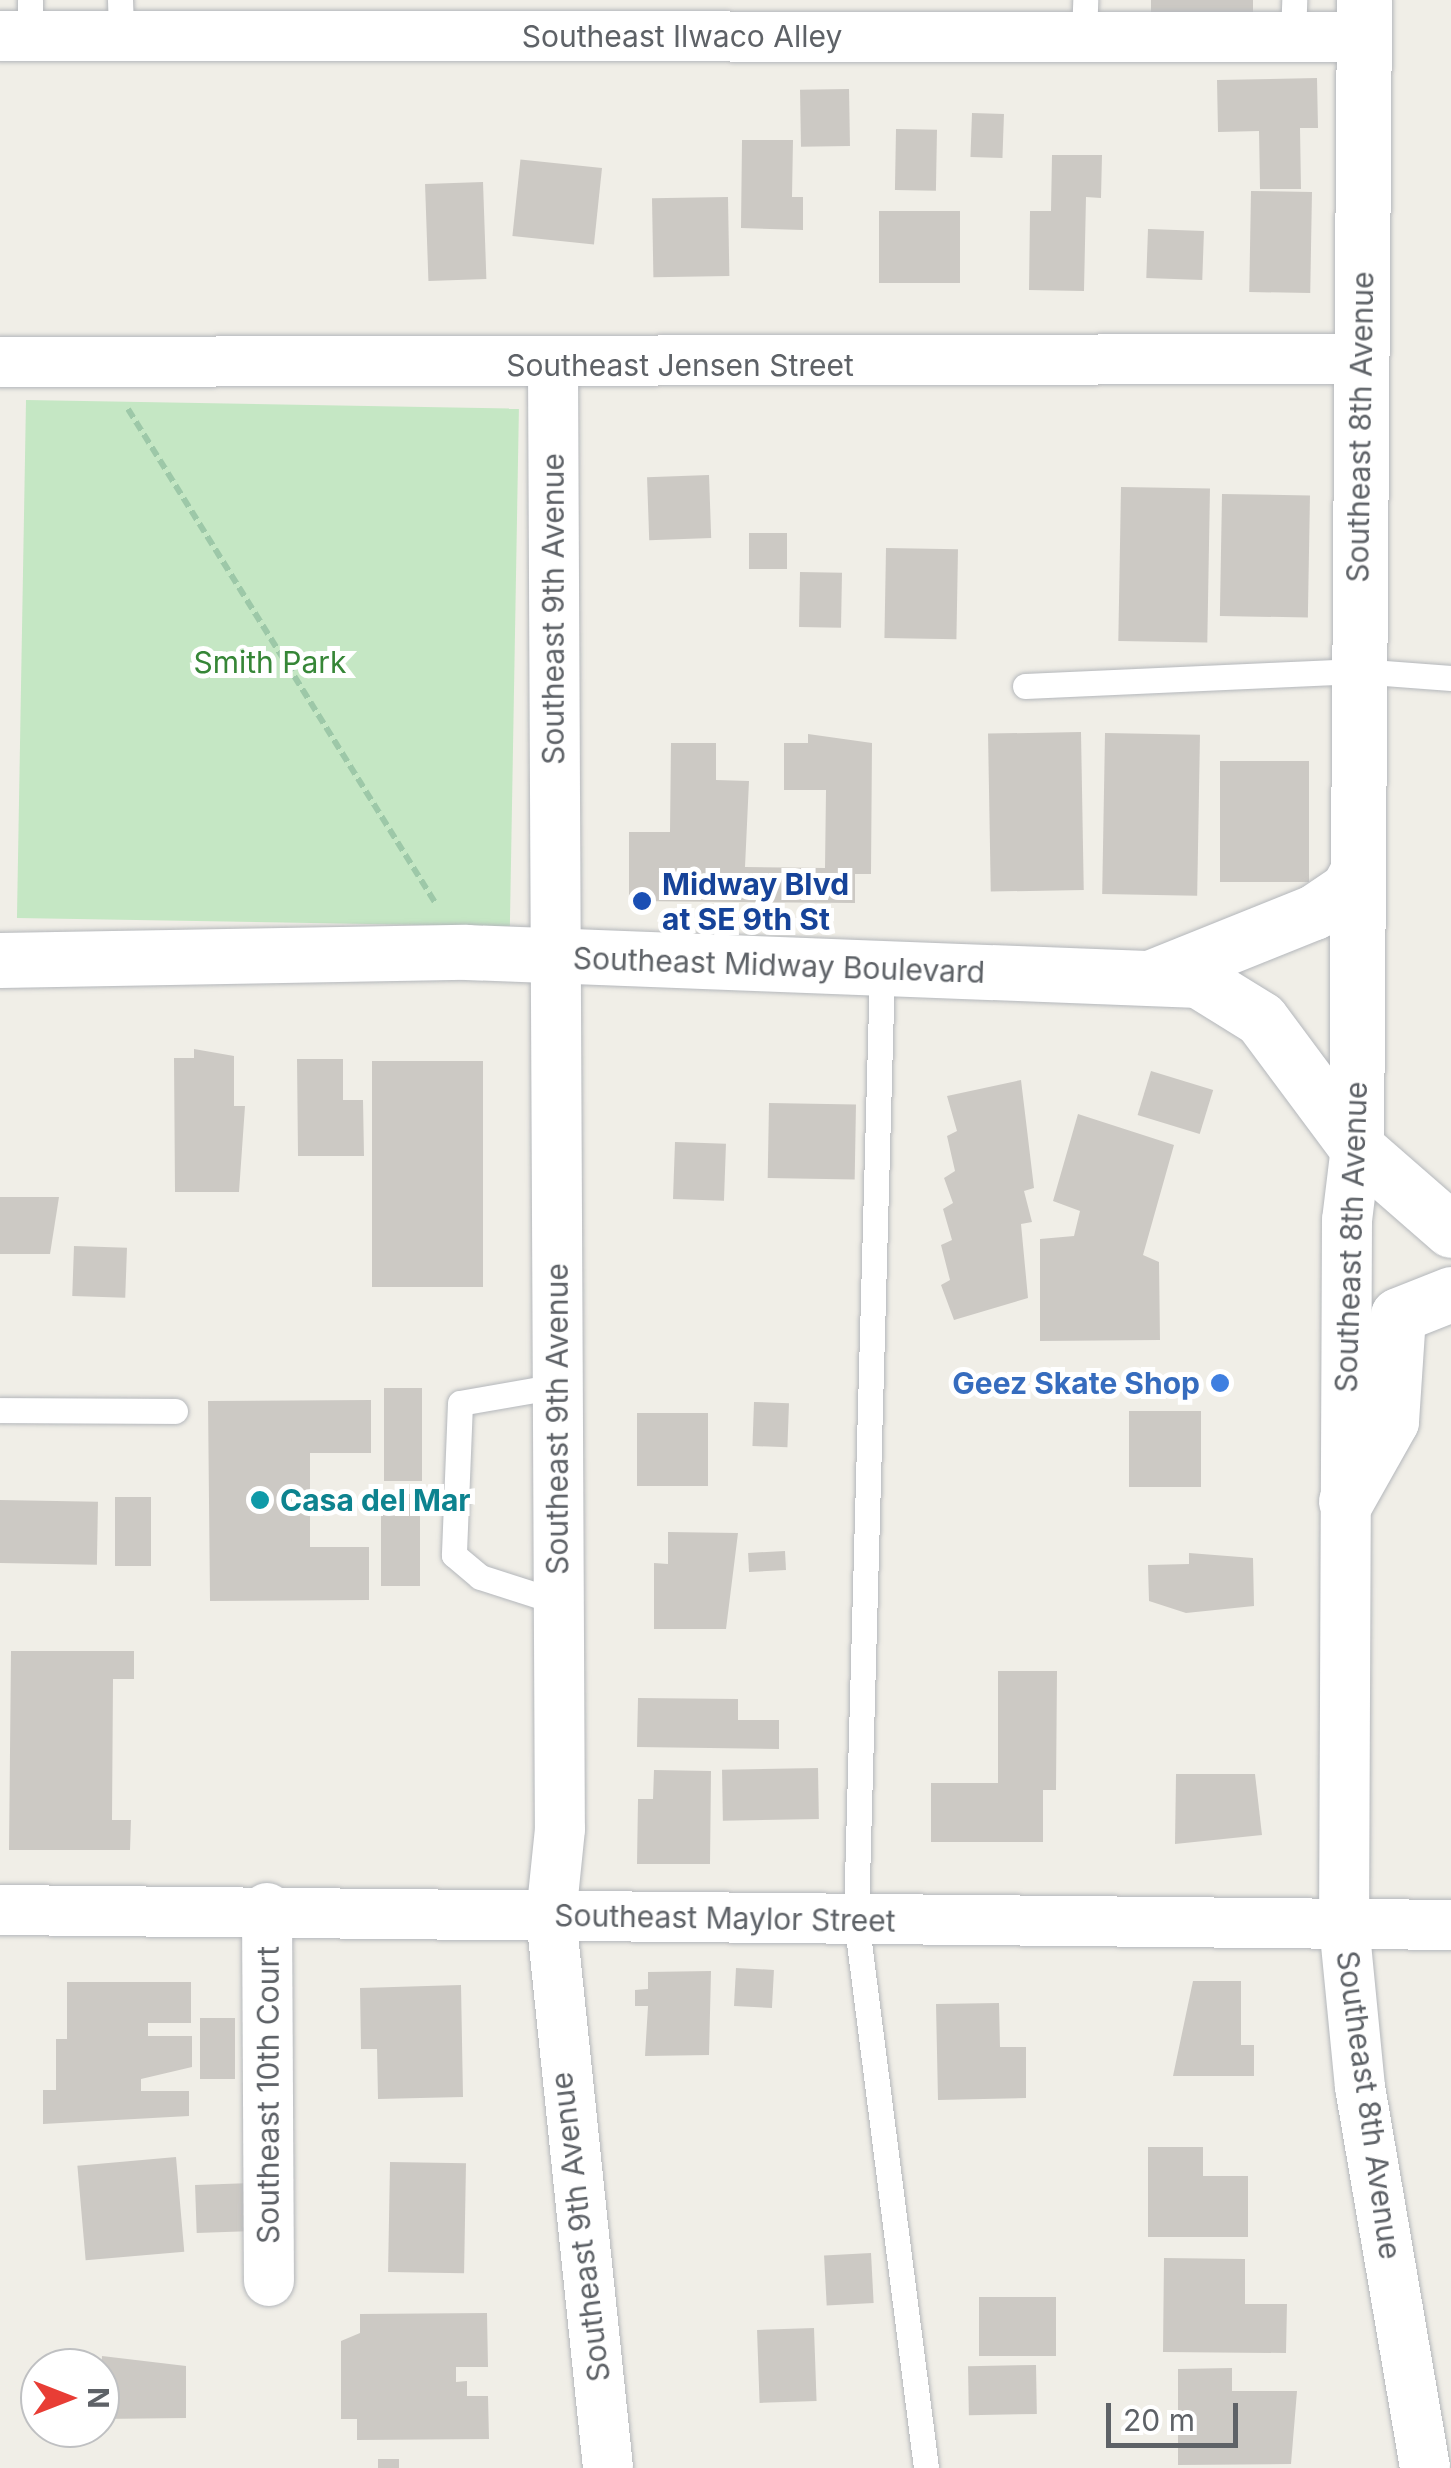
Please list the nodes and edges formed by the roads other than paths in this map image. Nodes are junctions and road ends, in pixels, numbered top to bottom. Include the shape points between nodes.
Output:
1 (120, 18) edge
2 (1084, 18) edge
3 (1294, 18) edge
4 (1365, 18) edge
5 (20, 24) edge
6 (1360, 358) junction
7 (0, 362) edge
8 (553, 367) junction
9 (1358, 671) junction
10 (1451, 678) edge
11 (1025, 686) dead end
12 (1358, 870) junction
13 (554, 957) junction
14 (0, 960) edge
15 (882, 969) junction
16 (1149, 978) junction
17 (1356, 1147) junction
18 (1451, 1230) edge
19 (1451, 1294) edge
20 (557, 1386) junction
21 (0, 1410) edge
22 (175, 1411) dead end
23 (1346, 1501) junction
24 (558, 1602) junction
25 (267, 1908) junction
26 (0, 1910) edge
27 (551, 1916) junction
28 (856, 1919) junction
29 (1344, 1924) junction
30 (1451, 1925) edge
31 (269, 2281) dead end
32 (608, 2468) edge
33 (926, 2468) edge
34 (1425, 2468) edge

1 - 2 street, Southeast Ilwaco Alley
1 - 5 street, Southeast Ilwaco Alley
2 - 3 street, Southeast Ilwaco Alley
3 - 4 street, Southeast Ilwaco Alley
4 - 6 street, Southeast 8th Avenue
6 - 8 street, Southeast Jensen Street
6 - 9 street, Southeast 8th Avenue
7 - 8 street, Southeast Jensen Street
8 - 13 street, Southeast 9th Avenue
9 - 10 lane
9 - 11 lane
9 - 12 street, Southeast 8th Avenue
12 - 16 street via 1348,889 1314,912
12 - 17 street, Southeast 8th Avenue
13 - 14 street, Southeast Midway Boulevard via 466,952
13 - 15 street, Southeast Midway Boulevard
13 - 20 street, Southeast 9th Avenue
15 - 16 street, Southeast Midway Boulevard
15 - 28 lane
16 - 17 street, Southeast Midway Boulevard via 1198,980 1261,1019
17 - 18 street, Southeast Midway Boulevard
17 - 23 street, Southeast 8th Avenue via 1346,1220
19 - 23 street via 1398,1315 1391,1420
20 - 24 street, Southeast 9th Avenue
20 - 24 lane via 460,1403 454,1555 480,1577
21 - 22 lane
23 - 29 street, Southeast 8th Avenue
24 - 27 street, Southeast 9th Avenue
25 - 26 street, Southeast Maylor Street
25 - 27 street, Southeast Maylor Street
25 - 31 street, Southeast 10th Court
27 - 28 street, Southeast Maylor Street
27 - 32 street, Southeast 9th Avenue
28 - 29 street, Southeast Maylor Street
28 - 33 lane
29 - 30 street, Southeast Maylor Street
29 - 34 street, Southeast 8th Avenue via 1360,2088

